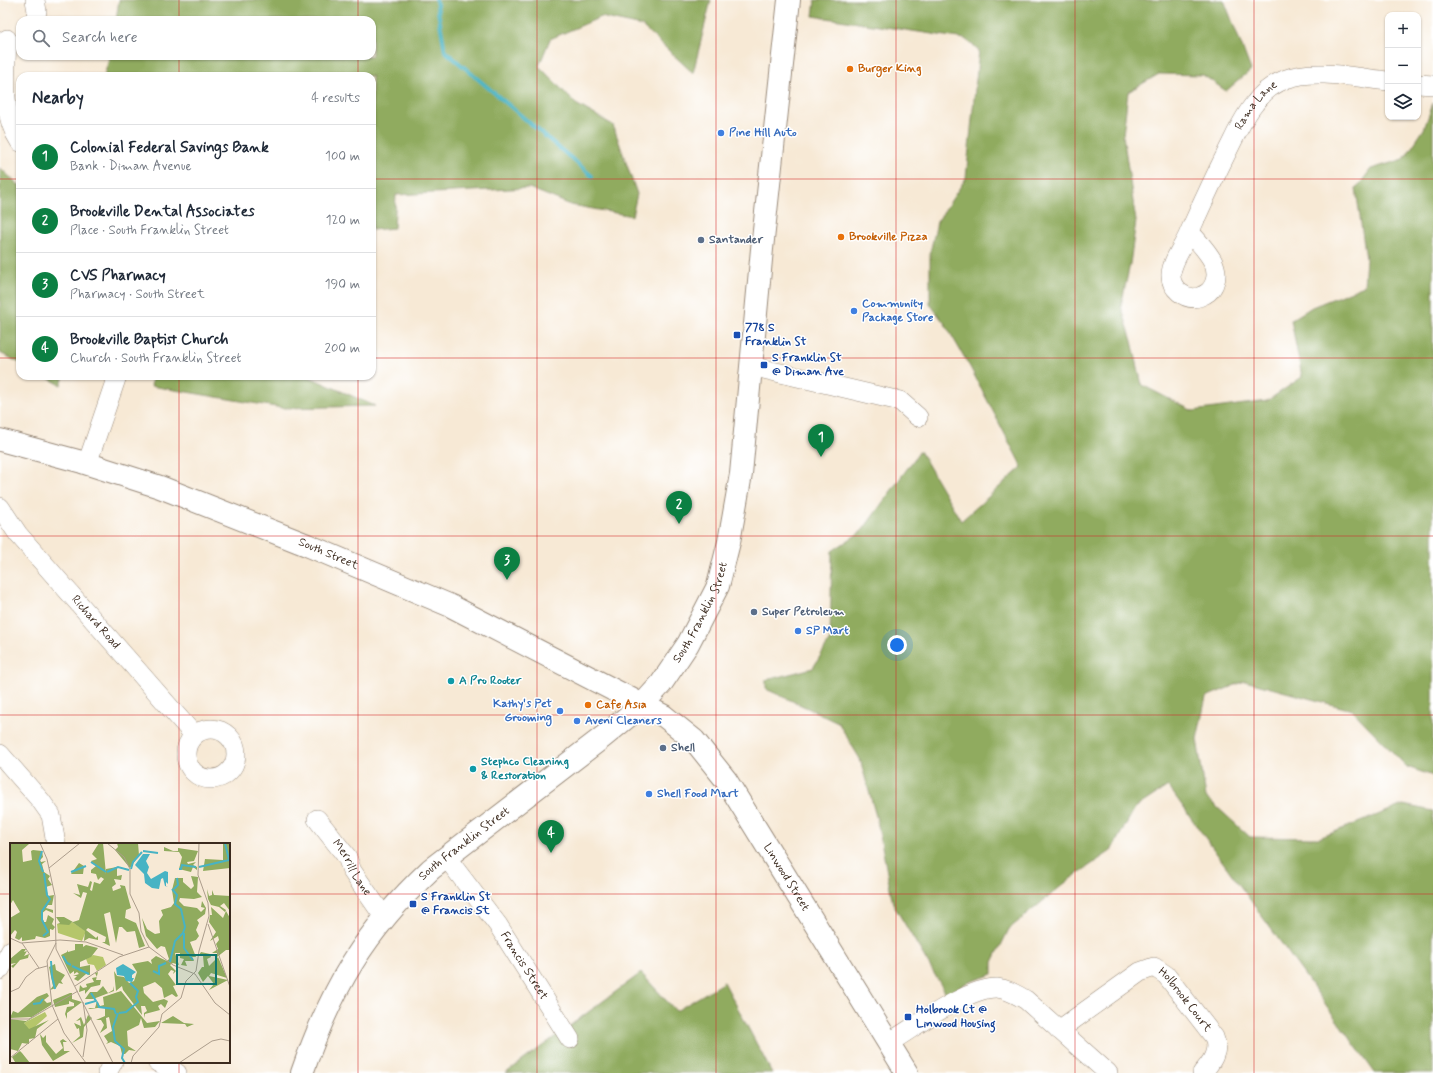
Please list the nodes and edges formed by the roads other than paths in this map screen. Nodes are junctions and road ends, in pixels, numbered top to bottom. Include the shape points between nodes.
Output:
1 (35, 0) edge
2 (789, 0) edge
3 (36, 16) edge
4 (9, 37) edge
5 (1385, 81) edge
6 (1421, 84) edge
7 (1433, 85) edge
8 (16, 136) edge
9 (1190, 232) dead end
10 (751, 366) junction
11 (116, 380) edge
12 (918, 417) dead end
13 (0, 440) edge
14 (87, 464) junction
15 (0, 507) edge
16 (642, 704) junction
17 (194, 735) dead end
18 (0, 754) edge
19 (317, 819) dead end
20 (56, 843) edge
21 (446, 857) junction
22 (384, 917) junction
23 (10, 952) edge
24 (0, 971) edge
25 (10, 977) edge
26 (1059, 1030) junction
27 (570, 1039) dead end
28 (890, 1042) junction
29 (112, 1063) edge
30 (159, 1063) edge
31 (107, 1073) edge
32 (177, 1073) edge
33 (302, 1073) edge
34 (908, 1073) edge
35 (1108, 1073) edge
36 (1202, 1073) edge

1 - 3 street
2 - 10 main road, South Franklin Street
4 - 8 street via 5,102 8,121
5 - 9 street, Rama Lane via 1319,74 1286,79 1268,88 1255,102 1242,123 1200,206
6 - 7 street
10 - 12 street via 900,401
10 - 16 main road, South Franklin Street via 741,474 718,586 688,644 661,684
11 - 14 street
13 - 14 main road, South Street
14 - 16 main road, South Street via 152,484 222,510 426,595
15 - 17 street, Richard Road via 18,534
16 - 21 main road, South Franklin Street via 603,737
16 - 28 main road, Linwood Street via 679,726 709,757
18 - 20 street via 51,816
19 - 22 street, Merrill Lane via 347,857 352,871
21 - 22 main road, South Franklin Street via 406,892
21 - 27 street, Francis Street via 498,925
22 - 33 main road, South Franklin Street via 342,978
23 - 24 street
24 - 25 street
26 - 28 street via 1026,1000 1010,991 997,988 978,991 962,998
26 - 35 street
26 - 36 street, Holbrook Court via 1140,972 1154,968 1166,975 1214,1037 1214,1057
28 - 34 main road, Linwood Street
29 - 31 street
30 - 32 street

